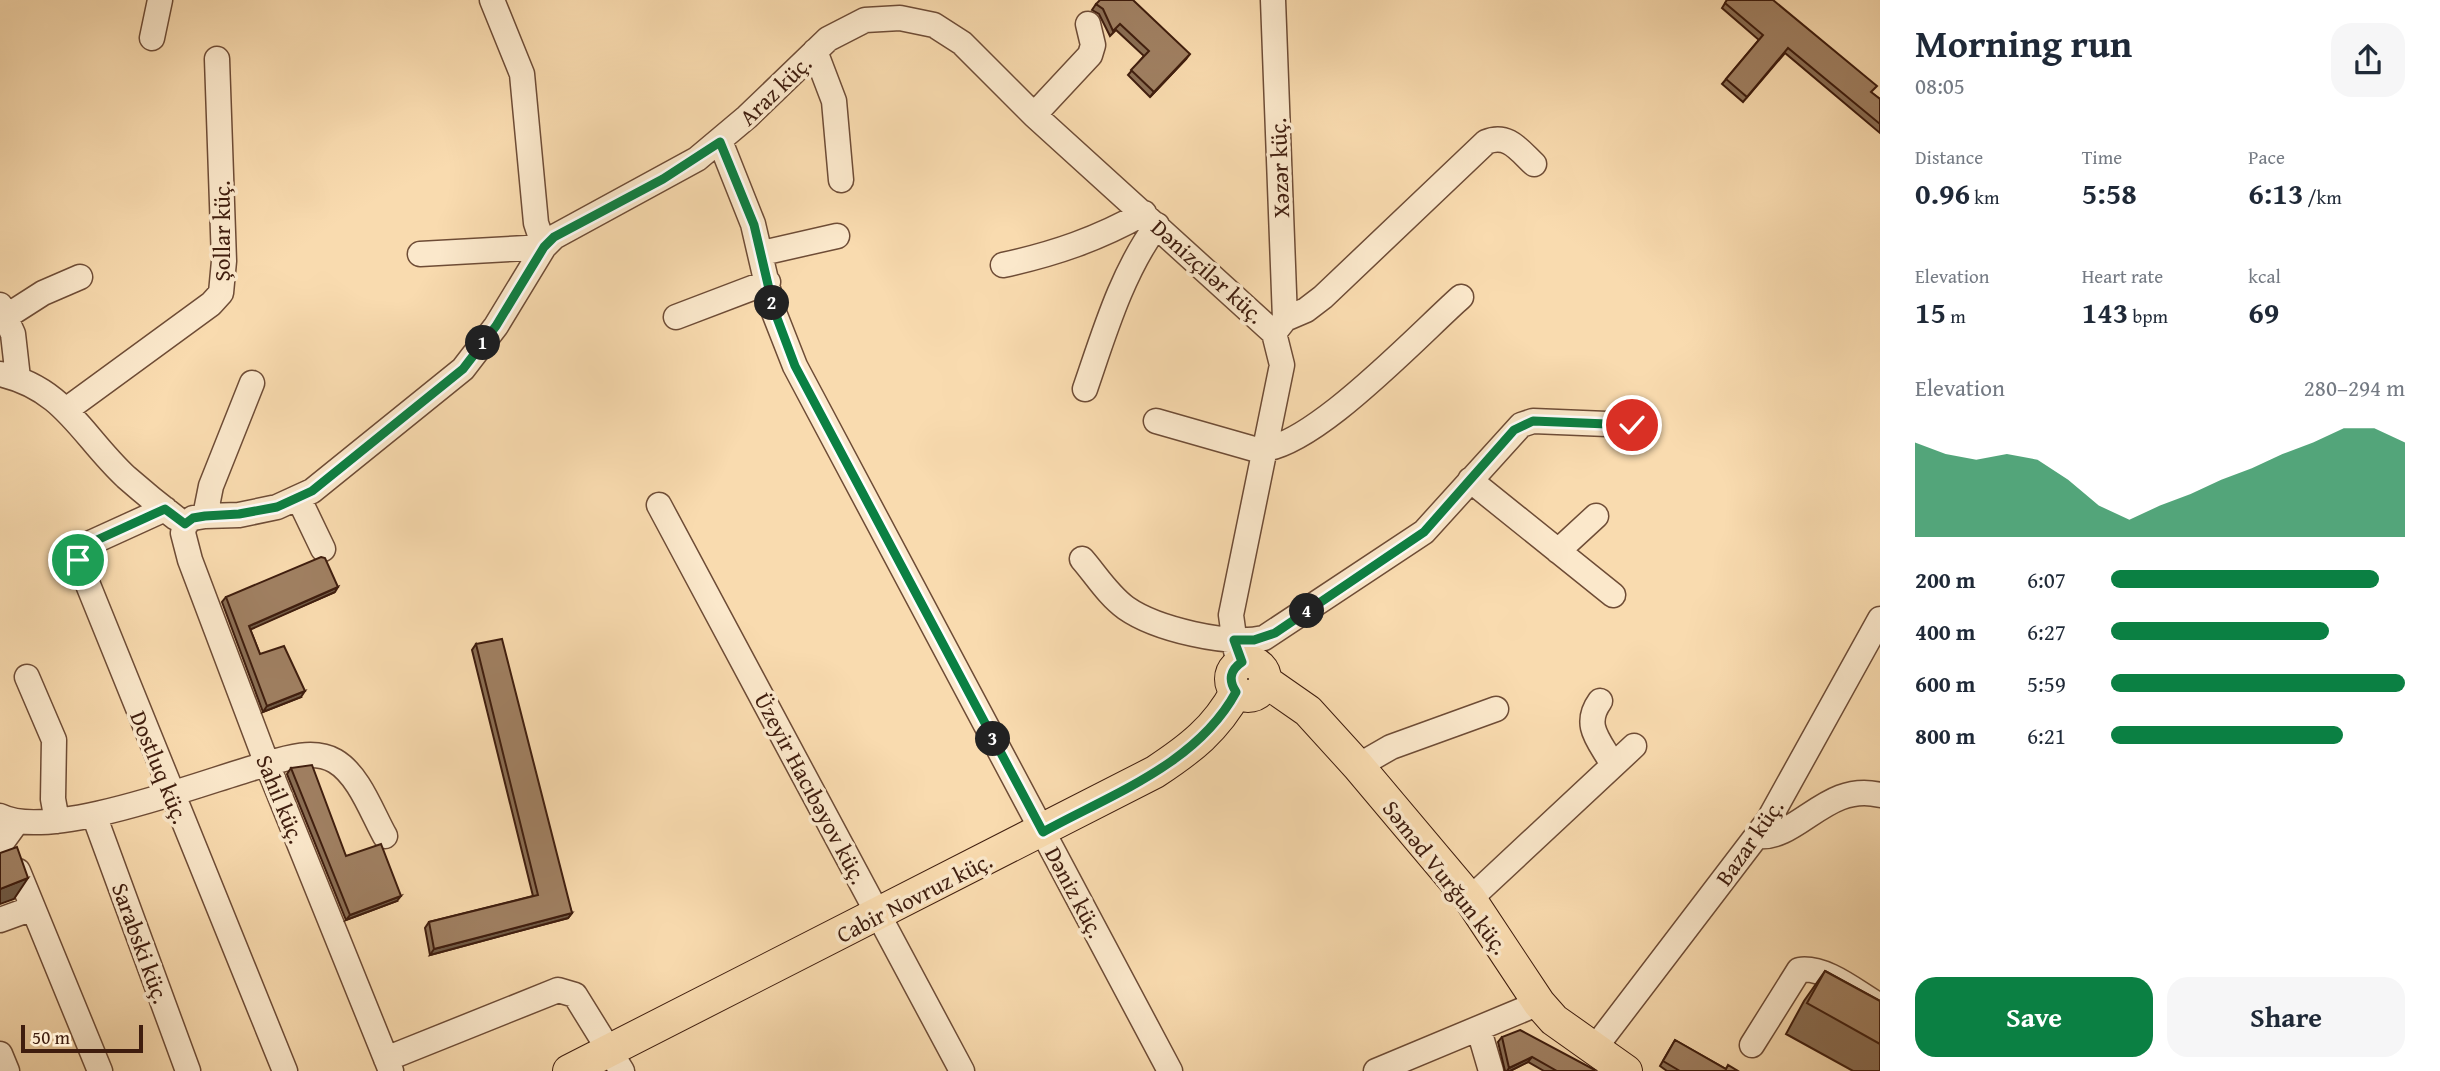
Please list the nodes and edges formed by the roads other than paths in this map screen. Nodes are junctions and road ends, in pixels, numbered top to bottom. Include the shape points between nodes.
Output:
1 (160, 0) edge
2 (492, 0) edge
3 (1273, 0) edge
4 (915, 10) edge
5 (1088, 24) dead end
6 (152, 38) dead end
7 (816, 51) junction
8 (217, 59) dead end
9 (1034, 115) junction
10 (720, 142) junction
11 (1534, 164) dead end
12 (841, 180) dead end
13 (1150, 219) junction
14 (837, 236) dead end
15 (544, 247) junction
16 (762, 253) junction
17 (420, 254) dead end
18 (1003, 265) dead end
19 (79, 276) dead end
20 (768, 282) junction
21 (1461, 297) dead end
22 (3, 311) edge
23 (676, 317) dead end
24 (1280, 326) junction
25 (9, 376) edge
26 (252, 383) dead end
27 (1085, 389) dead end
28 (66, 410) junction
29 (1156, 421) dead end
30 (1632, 425) dead end
31 (1265, 451) junction
32 (1470, 480) junction
33 (299, 499) junction
34 (659, 505) dead end
35 (165, 509) junction
36 (1596, 516) dead end
37 (195, 520) junction
38 (323, 549) dead end
39 (1558, 551) junction
40 (1082, 558) dead end
41 (1613, 595) dead end
42 (1880, 619) edge
43 (1244, 669) junction
44 (27, 677) dead end
45 (1600, 701) dead end
46 (1496, 709) dead end
47 (1634, 746) dead end
48 (267, 764) junction
49 (1613, 765) junction
50 (1358, 766) junction
51 (170, 792) junction
52 (1880, 795) edge
53 (94, 815) junction
54 (8, 820) edge
55 (57, 821) junction
56 (1043, 832) junction
57 (385, 836) dead end
58 (1757, 836) junction
59 (0, 845) edge
60 (18, 871) edge
61 (1470, 899) junction
62 (33, 908) junction
63 (878, 915) junction
64 (0, 920) edge
65 (1539, 1003) junction
66 (1880, 1006) edge
67 (1479, 1030) junction
68 (1752, 1045) dead end
69 (1594, 1049) junction
70 (0, 1054) edge
71 (616, 1061) edge
72 (389, 1065) edge
73 (7, 1071) edge
74 (100, 1071) edge
75 (188, 1071) edge
76 (285, 1071) edge
77 (569, 1071) edge
78 (962, 1071) edge
79 (1170, 1071) edge
80 (1376, 1071) edge
81 (1490, 1071) edge
82 (1626, 1071) edge

1 - 6 street
2 - 15 street via 522,74 536,223
3 - 24 street, Xəzər küç.
4 - 7 street, Araz küç. via 865,20
4 - 9 street, Dәnizçilәr küç. via 962,43
5 - 9 street via 1093,45 1090,55
7 - 10 street, Araz küç.
7 - 12 street via 834,101
8 - 28 street, Şollar küç. via 224,261 221,293
9 - 13 street, Dәnizçilәr küç.
10 - 15 street, Araz küç.
10 - 16 street, Dәniz küç.
11 - 24 street via 1511,142 1496,138 1486,142 1323,297
13 - 18 street via 1056,253
13 - 24 street, Dәnizçilәr küç.
13 - 27 street
14 - 16 street
15 - 17 street
15 - 33 street, Araz küç. via 496,326 463,369
16 - 20 street, Dәniz küç.
19 - 22 street
20 - 23 street
20 - 56 street, Dәniz küç. via 779,328 795,366
21 - 31 street via 1337,410 1306,433
22 - 25 street via 16,353
24 - 31 street, Dәnizçilәr küç. via 1282,365
25 - 28 street via 50,394
26 - 37 street
28 - 35 street via 126,476
29 - 31 street
30 - 32 street via 1533,421 1521,425
31 - 43 street, Dәnizçilәr küç. via 1233,598
32 - 39 street
32 - 43 street via 1424,532 1264,638
33 - 37 street, Araz küç. via 260,511
33 - 38 street
34 - 63 street, Üzeyir Hacıbəyov küç.
35 - 37 street
35 - 51 street, Dostluq küç. via 86,545 78,560
36 - 39 street
37 - 48 street, Sahil küç. via 183,533 190,559
39 - 41 street
40 - 43 street via 1113,597
42 - 58 street, Bazar küç.
43 - 50 main road, Səməd Vurğun küç. via 1308,711
43 - 56 main road, Cabir Novruz küç. via 1214,727 1185,753
44 - 55 street via 54,740
45 - 49 street via 1590,714 1590,723
46 - 50 street via 1391,747
47 - 49 street
48 - 51 street
48 - 57 street via 316,755 338,763 349,772
48 - 72 street, Sahil küç.
49 - 61 street
50 - 61 main road, Səməd Vurğun küç.
51 - 53 street
51 - 76 street, Dostluq küç.
52 - 58 street via 1870,792 1836,798 1772,836
53 - 55 street
53 - 75 street, Sarabski küç.
54 - 55 street
54 - 59 street
56 - 63 main road, Cabir Novruz küç.
56 - 79 street, Dәniz küç.
58 - 69 street, Bazar küç.
60 - 62 street
61 - 65 main road, Səməd Vurğun küç.
62 - 64 street
62 - 74 street
63 - 71 main road, Cabir Novruz küç.
63 - 78 street, Üzeyir Hacıbəyov küç.
65 - 67 street
65 - 69 main road, Səməd Vurğun küç.
66 - 68 street via 1827,976 1799,970
67 - 80 street
67 - 81 street
69 - 82 main road, Səməd Vurğun küç.
70 - 73 street
71 - 72 street via 575,995 558,990
71 - 77 main road, Cabir Novruz küç.

